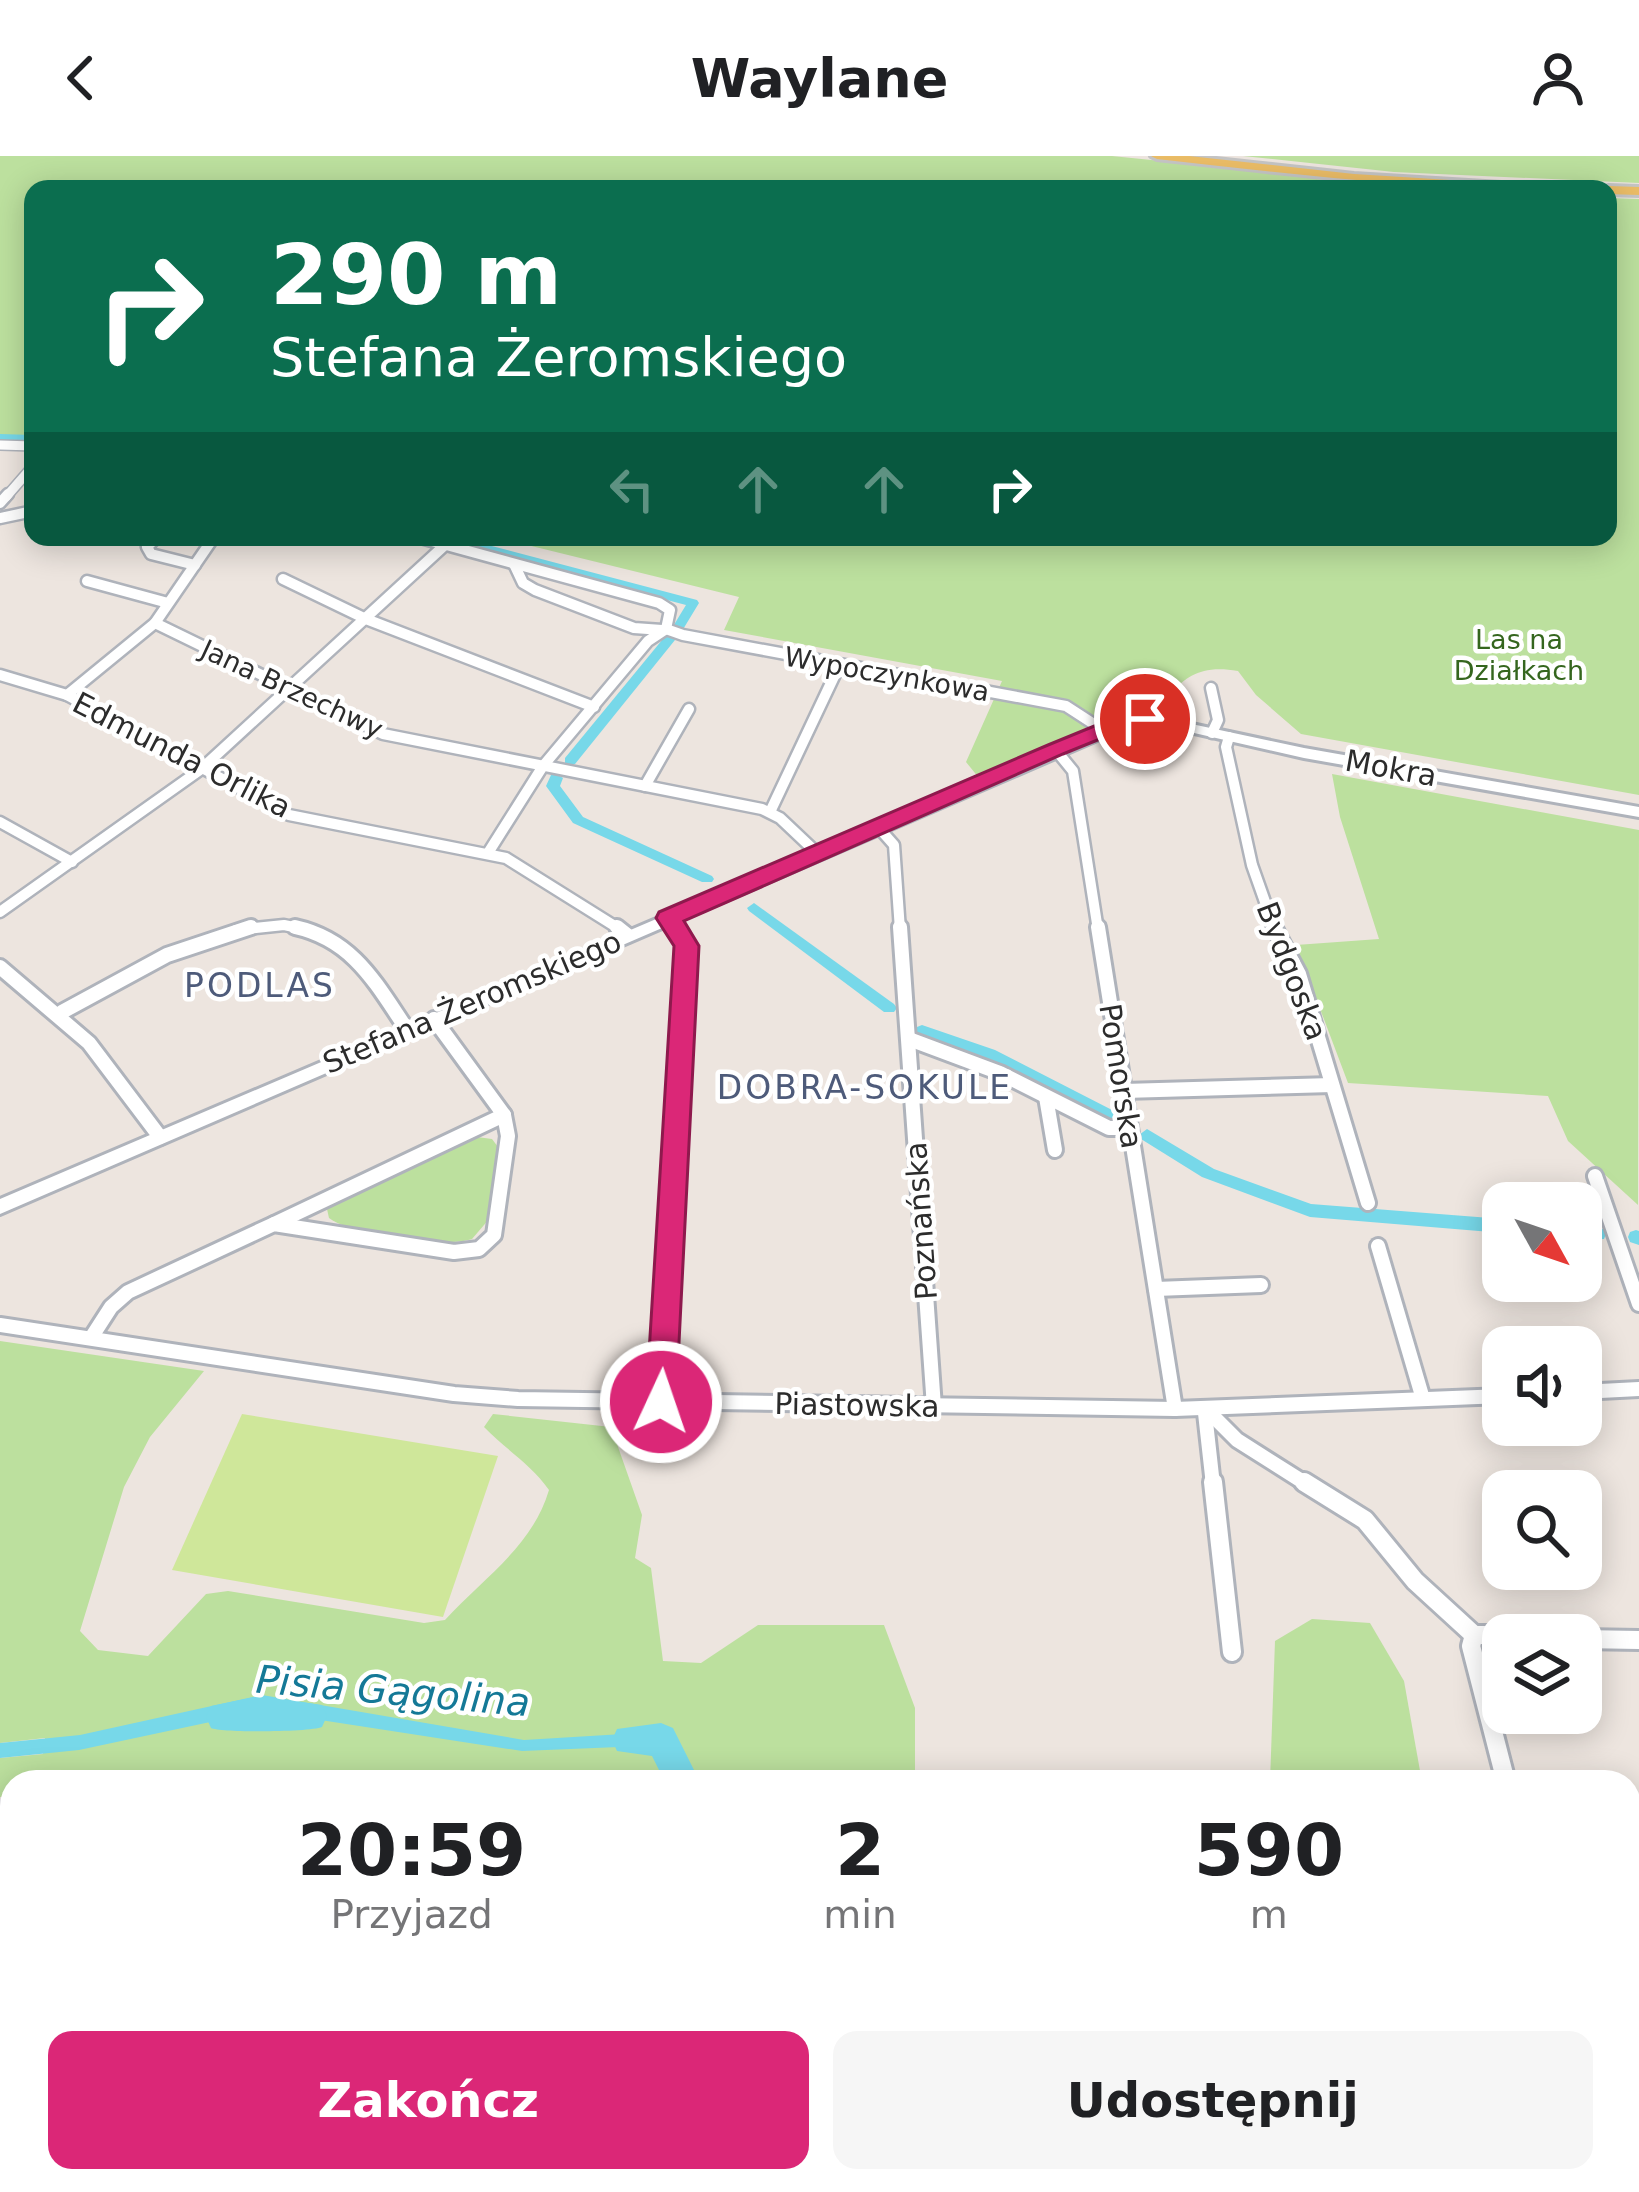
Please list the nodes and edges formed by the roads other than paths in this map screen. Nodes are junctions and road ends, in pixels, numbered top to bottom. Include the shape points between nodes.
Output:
1 (1157, 156) edge
2 (1398, 180) edge
3 (24, 476) edge
4 (0, 503) edge
5 (148, 546) edge
6 (208, 546) edge
7 (444, 546) edge
8 (449, 546) edge
9 (514, 564) junction
10 (195, 565) junction
11 (284, 578) dead end
12 (87, 581) dead end
13 (168, 603) junction
14 (366, 619) junction
15 (154, 622) junction
16 (667, 628) junction
17 (838, 666) junction
18 (0, 675) edge
19 (1210, 688) dead end
20 (289, 690) junction
21 (67, 695) junction
22 (594, 707) junction
23 (689, 709) dead end
24 (1145, 719) joint
25 (1103, 730) junction
26 (1220, 735) junction
27 (1055, 749) junction
28 (543, 766) junction
29 (200, 770) junction
30 (645, 786) junction
31 (770, 812) junction
32 (1639, 812) edge
33 (0, 822) edge
34 (878, 827) junction
35 (488, 853) junction
36 (817, 853) junction
37 (72, 862) junction
38 (0, 912) edge
39 (668, 918) junction
40 (628, 935) junction
41 (0, 967) edge
42 (62, 1012) junction
43 (434, 1019) junction
44 (408, 1031) junction
45 (908, 1039) junction
46 (1332, 1085) junction
47 (1124, 1091) junction
48 (1046, 1097) junction
49 (504, 1115) junction
50 (1129, 1128) junction
51 (160, 1137) junction
52 (1055, 1150) dead end
53 (1595, 1176) dead end
54 (1368, 1203) dead end
55 (0, 1207) edge
56 (274, 1224) junction
57 (1378, 1246) dead end
58 (1262, 1285) dead end
59 (1156, 1289) junction
60 (1639, 1304) edge
61 (0, 1324) edge
62 (91, 1338) junction
63 (1639, 1389) edge
64 (1602, 1391) edge
65 (1482, 1397) edge
66 (1423, 1400) junction
67 (661, 1402) junction
68 (934, 1407) junction
69 (1205, 1408) junction
70 (1175, 1409) junction
71 (1474, 1635) junction
72 (1482, 1635) edge
73 (1602, 1639) edge
74 (1639, 1640) edge
75 (1232, 1652) dead end
76 (1503, 1770) edge

1 - 2 main road
3 - 4 street
5 - 10 street via 151,554
6 - 10 street
7 - 14 street
8 - 9 street, Wypoczynkowa
9 - 16 street, Wypoczynkowa via 535,590 634,628
9 - 16 street, Wypoczynkowa via 659,603 670,610
10 - 13 street
11 - 14 street
12 - 13 street
13 - 15 street
14 - 20 street
14 - 22 street
15 - 20 street, Jana Brzechwy
15 - 21 street
16 - 17 street, Wypoczynkowa
16 - 22 street
17 - 25 street, Wypoczynkowa via 1066,706
17 - 31 street
18 - 21 street, Edmunda Orlika
19 - 26 street, Bydgoska
20 - 28 street, Jana Brzechwy via 383,734
20 - 29 street
21 - 29 street, Edmunda Orlika
22 - 28 street
23 - 30 street
24 - 25 street, Stefana Żeromskiego
24 - 26 street, Mokra
25 - 27 street, Stefana Żeromskiego
26 - 32 street, Mokra
26 - 46 street, Bydgoska via 1264,902 1299,974
27 - 34 street, Stefana Żeromskiego
27 - 47 street, Pomorska via 1073,771
28 - 30 street, Jana Brzechwy
28 - 35 street
29 - 35 street, Edmunda Orlika via 289,815
29 - 37 street
30 - 31 street, Jana Brzechwy
31 - 36 street, Jana Brzechwy
33 - 37 street
34 - 36 street, Stefana Żeromskiego
34 - 45 street, Poznańska via 894,845
35 - 40 street, Edmunda Orlika
36 - 39 street, Stefana Żeromskiego
37 - 38 street
39 - 40 street, Stefana Żeromskiego
39 - 67 street via 687,946
40 - 43 street, Stefana Żeromskiego
41 - 42 street
42 - 44 street via 242,924 277,925 331,939 355,956
42 - 51 street via 102,1053
43 - 44 street, Stefana Żeromskiego
43 - 49 street
44 - 51 street, Stefana Żeromskiego
45 - 48 street
45 - 68 street, Poznańska
46 - 47 street
46 - 54 street, Bydgoska
47 - 50 street, Pomorska
48 - 50 street via 1109,1128
48 - 52 street
49 - 56 street
49 - 56 street via 494,1234 479,1249 454,1252
50 - 59 street, Pomorska
51 - 55 street, Stefana Żeromskiego
53 - 60 street
56 - 62 street via 128,1292
57 - 66 street
58 - 59 street
59 - 70 street, Pomorska
61 - 62 street, Piastowska
62 - 67 street, Piastowska via 454,1394
63 - 64 street
65 - 66 street, Piastowska
66 - 69 street, Piastowska
67 - 68 street, Piastowska
68 - 70 street, Piastowska
69 - 70 street, Piastowska
69 - 71 street via 1238,1440 1366,1520 1415,1581
69 - 75 street
71 - 72 street
71 - 76 street
73 - 74 street

